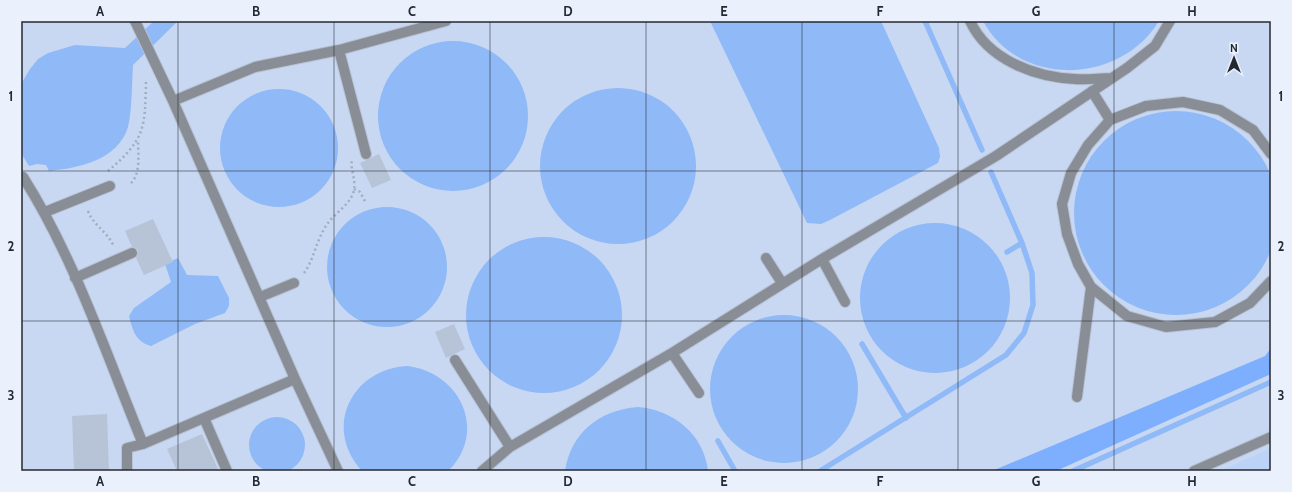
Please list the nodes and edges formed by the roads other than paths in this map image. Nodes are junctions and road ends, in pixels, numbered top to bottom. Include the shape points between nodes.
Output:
1 (135, 21) edge
2 (446, 21) edge
3 (970, 21) edge
4 (1170, 21) edge
5 (339, 50) junction
6 (1112, 78) junction
7 (1092, 91) junction
8 (173, 100) junction
9 (1110, 120) junction
10 (366, 154) dead end
11 (1271, 154) edge
12 (23, 177) dead end
13 (110, 186) dead end
14 (45, 212) junction
15 (132, 253) dead end
16 (766, 258) dead end
17 (822, 259) junction
18 (75, 278) junction
19 (1271, 281) edge
20 (294, 283) road end
21 (782, 284) junction
22 (1091, 287) junction
23 (260, 297) junction
24 (845, 302) dead end
25 (672, 352) junction
26 (455, 360) dead end
27 (295, 379) junction
28 (699, 394) dead end
29 (1077, 397) dead end
30 (204, 418) junction
31 (1271, 437) edge
32 (143, 444) junction
33 (510, 446) junction
34 (127, 471) edge
35 (227, 471) edge
36 (338, 471) edge
37 (482, 471) edge
38 (1194, 471) edge

1 - 8 street
2 - 5 street
3 - 6 street via 976,32 999,56 1032,72 1075,79
4 - 6 street via 1156,46
5 - 8 street via 255,67
5 - 10 street
6 - 7 street
7 - 9 street
7 - 17 street via 996,156
8 - 23 street
9 - 11 street via 1146,106 1183,102 1220,110 1253,130
9 - 22 street via 1088,145 1071,173 1062,204 1067,234 1078,264
12 - 14 street
13 - 14 street
14 - 18 street
15 - 18 street
16 - 21 street
17 - 21 street
17 - 24 street
18 - 32 street
19 - 22 street via 1250,303 1215,322 1166,327 1127,316
20 - 23 street
21 - 25 street
22 - 29 street
23 - 27 street
25 - 28 street
25 - 33 street
26 - 33 street
27 - 30 street
27 - 36 street
30 - 32 street
30 - 35 street
31 - 38 street
32 - 34 street via 127,448
33 - 37 street

